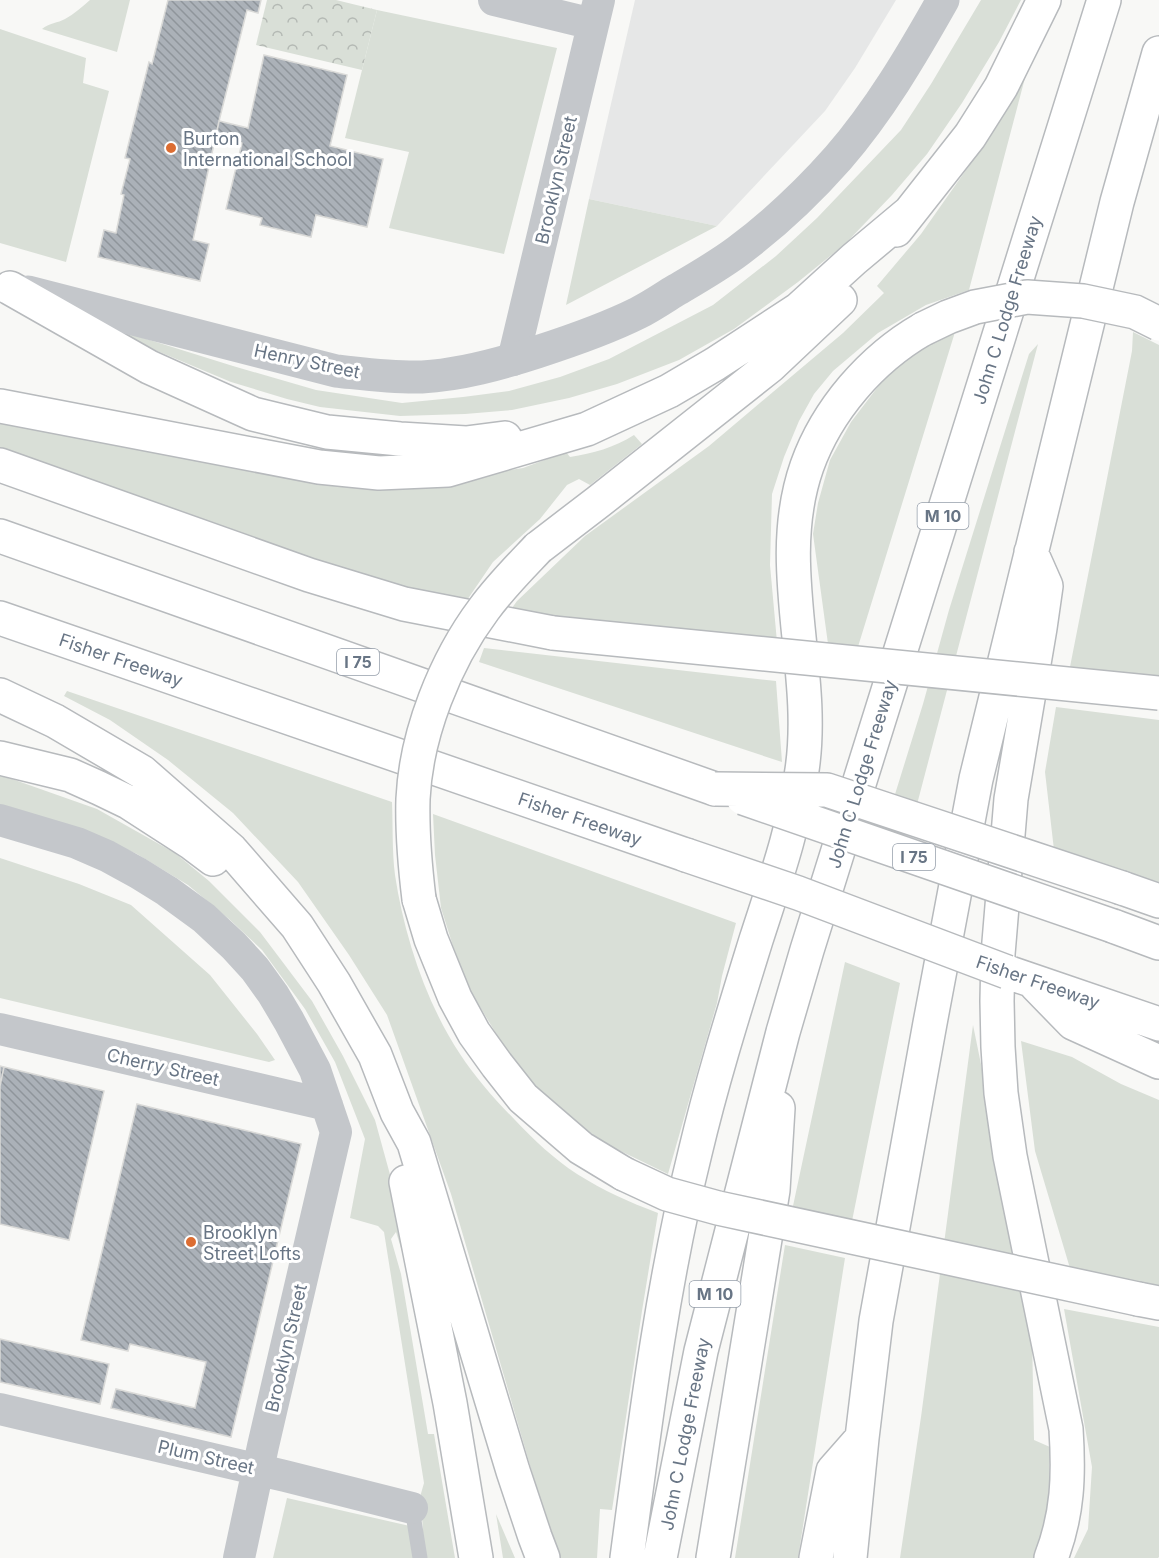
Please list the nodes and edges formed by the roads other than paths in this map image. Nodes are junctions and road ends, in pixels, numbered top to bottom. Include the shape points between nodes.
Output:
1 (494, 0) edge
2 (943, 0) edge
3 (1044, 0) edge
4 (1104, 0) edge
5 (596, 12) edge
6 (1159, 54) edge
7 (909, 213) junction
8 (5, 286) edge
9 (1159, 324) edge
10 (513, 360) junction
11 (0, 405) edge
12 (587, 429) junction
13 (0, 465) edge
14 (0, 536) edge
15 (1031, 552) junction
16 (0, 618) edge
17 (0, 625) edge
18 (53, 636) junction
19 (1159, 693) edge
20 (0, 695) edge
21 (0, 758) edge
22 (715, 789) junction
23 (0, 820) edge
24 (1159, 901) edge
25 (297, 926) junction
26 (1159, 943) edge
27 (1020, 976) junction
28 (1159, 1024) edge
29 (0, 1029) edge
30 (783, 1032) junction
31 (1159, 1062) edge
32 (327, 1105) junction
33 (397, 1112) junction
34 (1148, 1301) edge
35 (0, 1409) edge
36 (862, 1438) junction
37 (257, 1469) junction
38 (412, 1508) joint
39 (239, 1558) edge
40 (420, 1558) edge
41 (476, 1558) edge
42 (543, 1558) edge
43 (627, 1558) edge
44 (660, 1558) edge
45 (713, 1558) edge
46 (816, 1558) edge
47 (850, 1558) edge
48 (1051, 1558) edge

1 - 5 street
2 - 10 street, Henry Street via 887,92 839,157 738,251 639,313 583,338
3 - 7 highway via 1001,87 970,136
4 - 30 highway, John C Lodge Freeway / M 10
5 - 10 street, Brooklyn Street
6 - 15 highway via 1117,202
7 - 12 highway via 800,309 669,391
7 - 34 highway, bridge via 864,274 770,366 538,548 482,611 443,682 417,761 414,854 419,899 455,998 497,1065 523,1098 580,1148 624,1174 667,1194 718,1208
8 - 10 street, Henry Street via 336,371 422,377
8 - 12 highway via 149,367 253,414 285,422 327,432 466,442
9 - 43 highway, bridge via 1136,312 1083,301 1027,297 975,307 948,317 903,341 869,371 830,420 808,464 795,520 795,579 806,718 802,769 789,838 721,1052 694,1155 649,1395
11 - 12 highway via 319,467 379,473 448,471
13 - 19 highway, bridge via 404,604 553,633
14 - 22 highway, I 75
15 - 36 highway via 974,791 876,1321
15 - 48 highway via 1046,586 1011,799 997,1001 1001,1093 1010,1156 1066,1429 1068,1488
16 - 18 highway, Fisher Freeway
17 - 18 highway
18 - 27 highway, Fisher Freeway, bridge via 798,893
20 - 25 highway via 55,721 142,772 231,850
21 - 25 highway via 70,775 128,802 193,844
22 - 24 highway, bridge via 827,790
22 - 26 highway, I 75, bridge
23 - 32 street, Brooklyn Street via 107,856 204,918 255,969 273,994 315,1070
25 - 33 highway via 375,1056
27 - 28 highway, Fisher Freeway
27 - 31 highway via 1073,1023
29 - 32 street, Cherry Street
30 - 44 highway, John C Lodge Freeway / M 10 via 701,1351
30 - 45 highway via 773,1190
32 - 37 street, Brooklyn Street via 336,1132
33 - 41 highway via 398,1146 450,1403
33 - 42 highway via 414,1143
35 - 37 street, Plum Street
36 - 46 highway via 833,1471
36 - 47 highway
37 - 38 street, Plum Street
37 - 39 street, Brooklyn Street
38 - 40 lane

